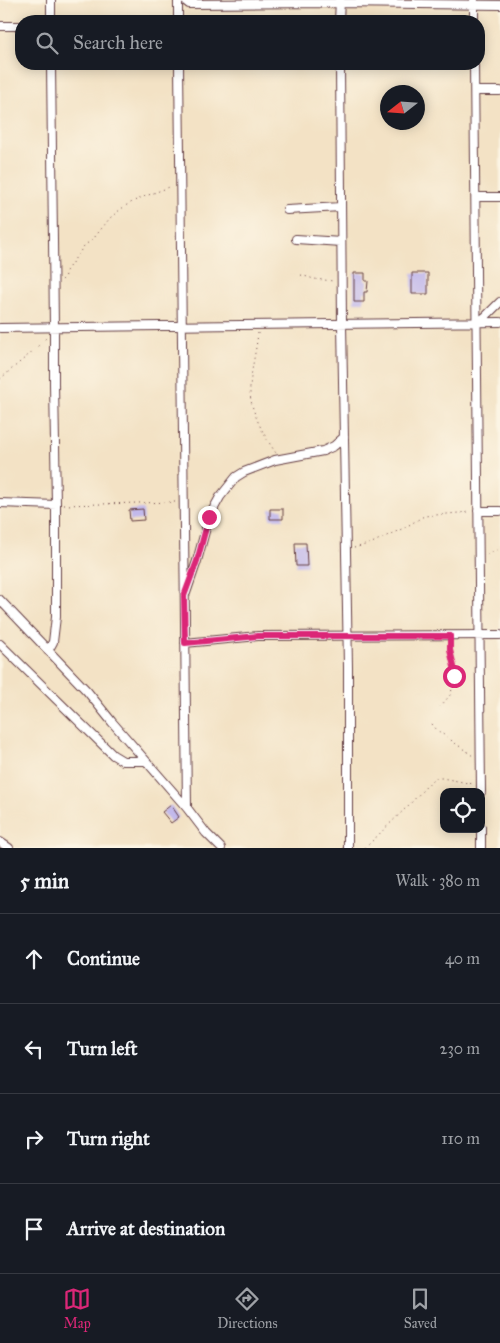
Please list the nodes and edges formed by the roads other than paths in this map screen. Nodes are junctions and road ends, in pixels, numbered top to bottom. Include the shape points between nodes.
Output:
1 (51, 0) edge
2 (178, 0) edge
3 (184, 0) edge
4 (340, 2) edge
5 (474, 3) edge
6 (500, 5) edge
7 (51, 15) edge
8 (178, 15) edge
9 (339, 15) edge
10 (0, 26) edge
11 (15, 26) edge
12 (51, 70) edge
13 (179, 70) edge
14 (340, 70) edge
15 (474, 70) edge
16 (475, 91) junction
17 (500, 91) edge
18 (476, 197) junction
19 (500, 197) edge
20 (341, 207) junction
21 (288, 210) dead end
22 (296, 239) dead end
23 (341, 242) junction
24 (500, 302) edge
25 (500, 322) edge
26 (477, 323) junction
27 (342, 324) junction
28 (182, 326) junction
29 (0, 328) edge
30 (54, 329) junction
31 (344, 437) junction
32 (0, 503) edge
33 (56, 505) junction
34 (500, 510) edge
35 (478, 511) junction
36 (184, 596) junction
37 (0, 600) edge
38 (348, 636) junction
39 (480, 636) junction
40 (500, 636) edge
41 (185, 643) junction
42 (0, 644) edge
43 (48, 651) junction
44 (145, 761) junction
45 (481, 788) edge
46 (187, 808) junction
47 (481, 833) edge
48 (0, 842) edge
49 (9, 848) edge
50 (221, 848) edge
51 (348, 848) edge
52 (482, 848) edge

1 - 7 street
2 - 8 street
3 - 4 street via 189,4
4 - 5 street
4 - 9 street
5 - 6 street
10 - 11 street
12 - 30 street
13 - 28 street
14 - 20 street
15 - 16 street
16 - 17 street
16 - 18 street
18 - 19 street
18 - 26 street
20 - 21 street
20 - 23 street
22 - 23 street
23 - 27 street
24 - 26 street
25 - 26 street
26 - 27 street
26 - 35 street
27 - 28 street
27 - 31 street
28 - 30 street
28 - 36 street
29 - 30 street
30 - 33 street
31 - 36 street via 323,451 280,459 236,477 209,517
31 - 38 street
32 - 33 street
33 - 43 street via 56,617 53,642
34 - 35 street
35 - 39 street
36 - 41 street
37 - 43 street
38 - 39 street
38 - 41 street via 258,636
38 - 51 street
39 - 40 street
39 - 45 street
41 - 46 street
42 - 44 street via 113,755 123,761
43 - 44 street via 87,691
44 - 46 street
46 - 50 street
47 - 52 street
48 - 49 street

